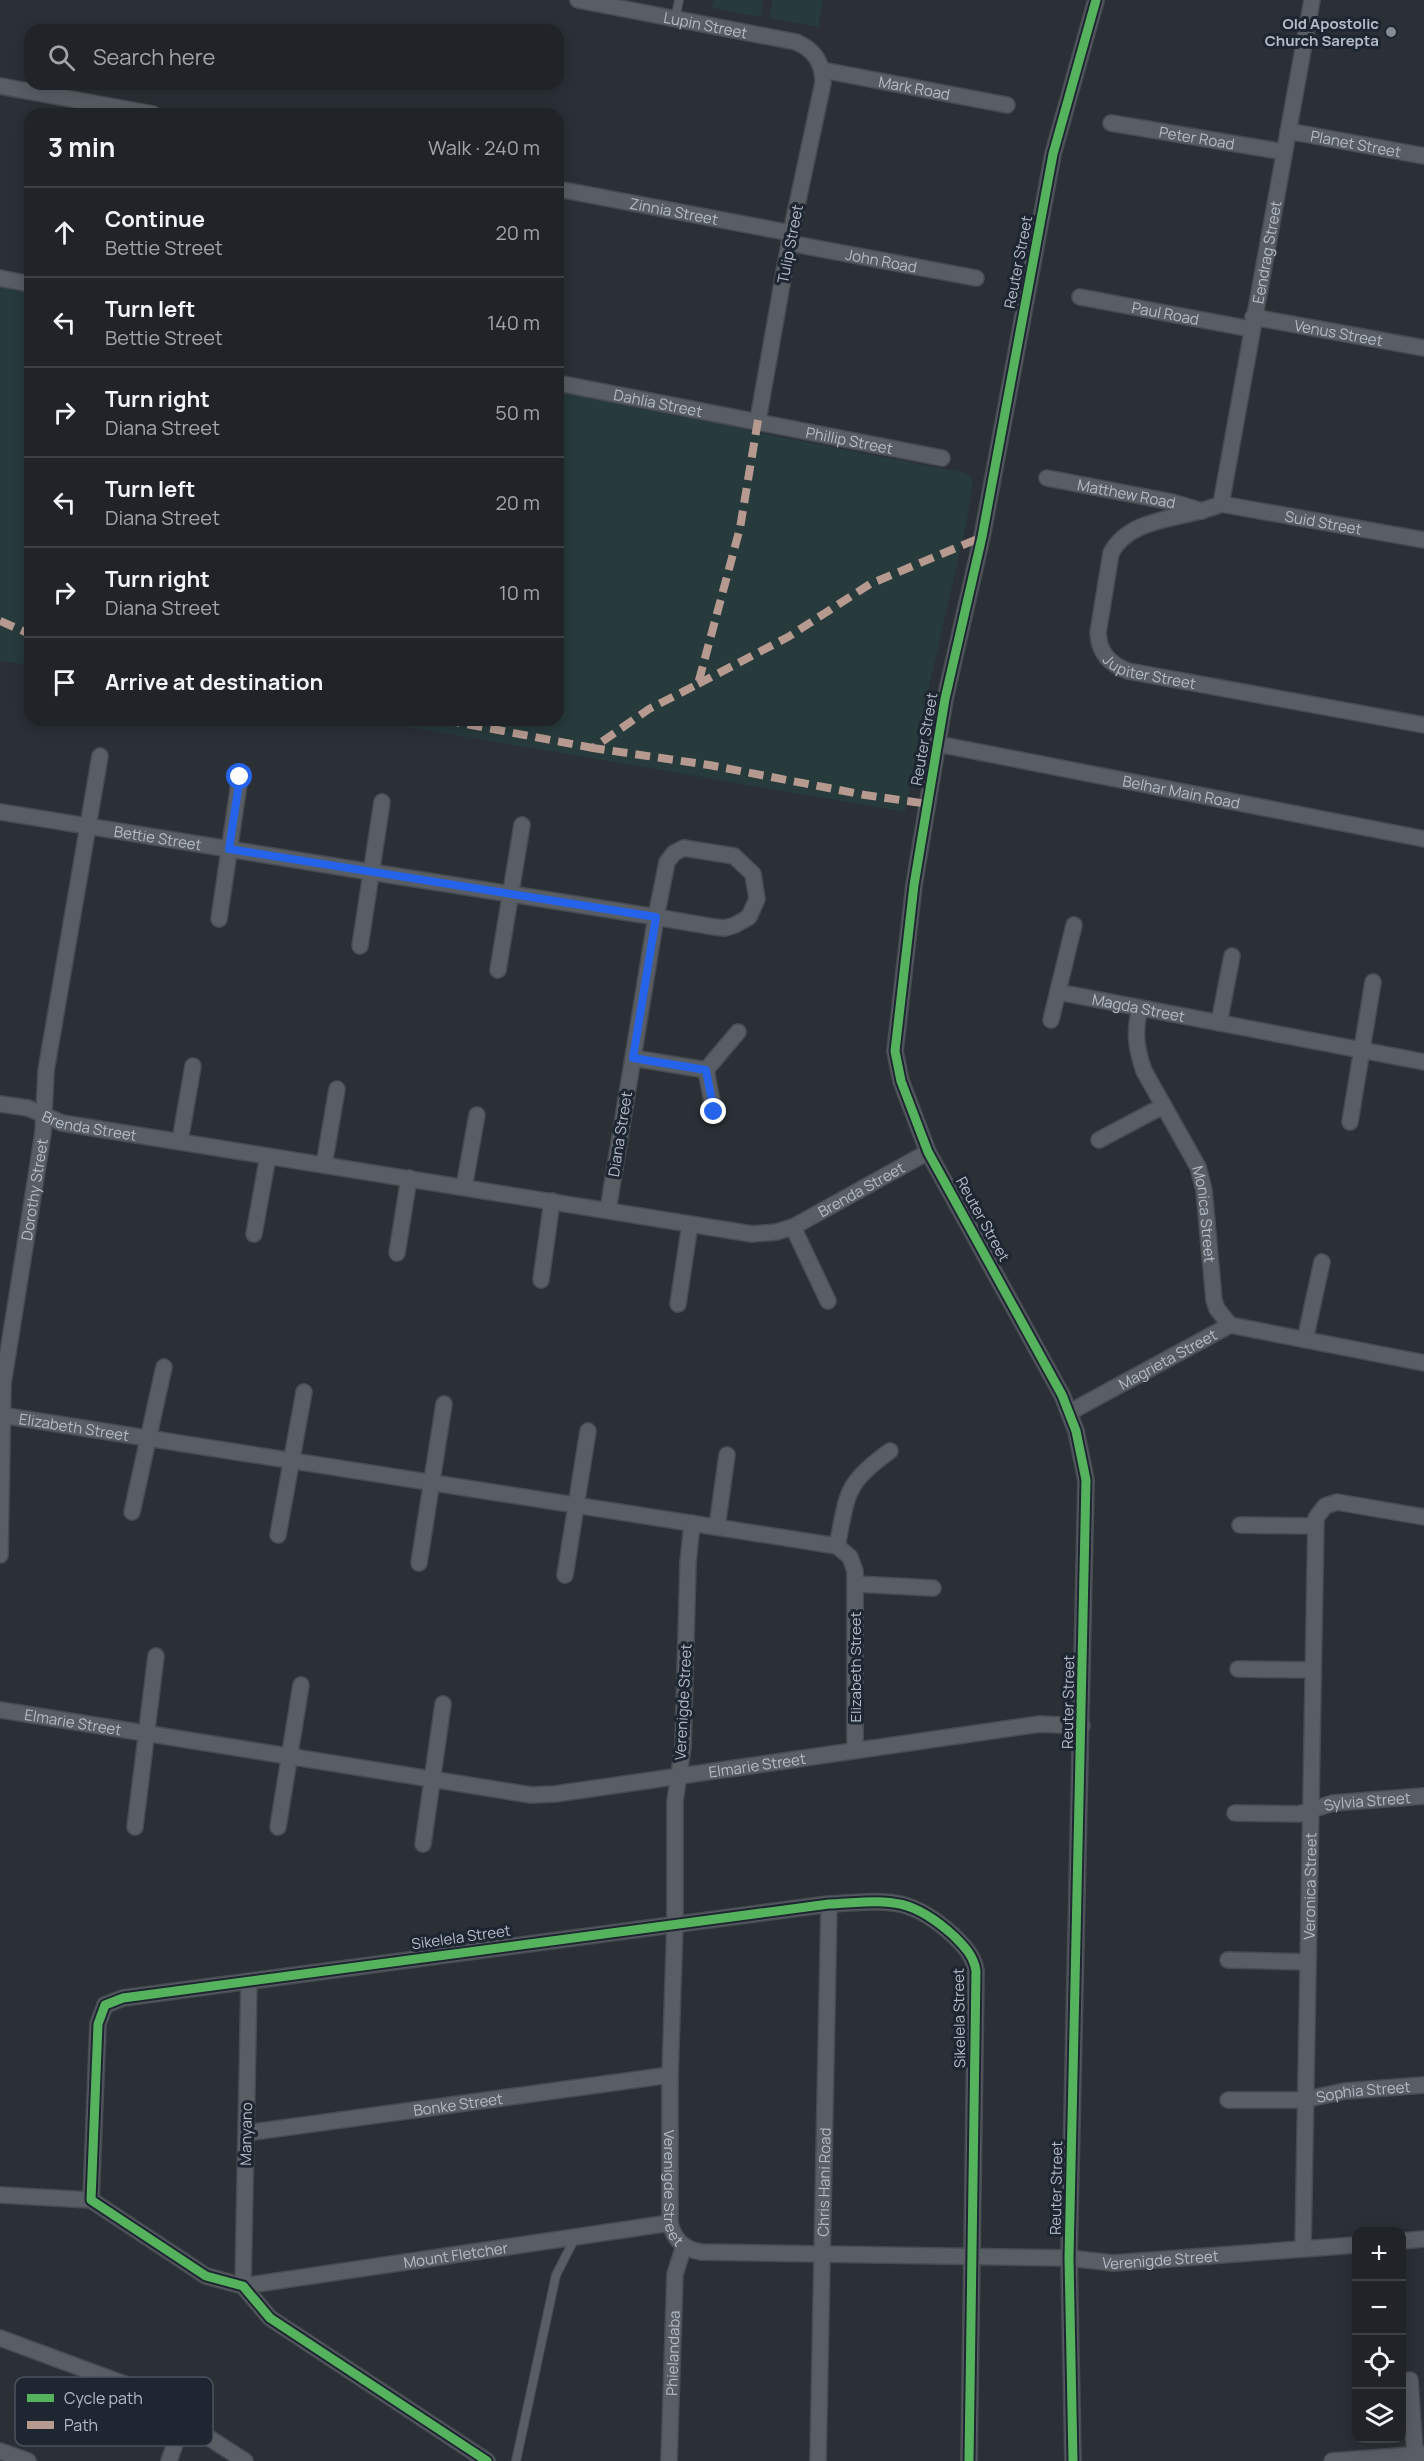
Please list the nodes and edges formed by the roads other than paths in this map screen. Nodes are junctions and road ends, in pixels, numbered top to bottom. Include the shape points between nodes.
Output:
1 (679, 0) edge
2 (1096, 0) edge
3 (1312, 0) edge
4 (588, 1) edge
5 (675, 19) junction
6 (822, 70) junction
7 (0, 86) edge
8 (1007, 105) dead end
9 (120, 108) edge
10 (1111, 123) dead end
11 (1288, 131) junction
12 (1284, 152) junction
13 (1424, 156) edge
14 (564, 190) edge
15 (790, 238) junction
16 (0, 278) edge
17 (976, 278) dead end
18 (24, 283) edge
19 (1080, 297) dead end
20 (1252, 323) junction
21 (1424, 348) edge
22 (564, 384) edge
23 (758, 420) junction
24 (942, 458) dead end
25 (1047, 478) dead end
26 (1221, 504) junction
27 (1205, 512) junction
28 (1424, 540) edge
29 (1424, 725) edge
30 (938, 744) junction
31 (100, 756) dead end
32 (240, 777) dead end
33 (382, 802) dead end
34 (0, 812) edge
35 (522, 825) dead end
36 (88, 826) junction
37 (1424, 839) edge
38 (229, 849) junction
39 (371, 872) junction
40 (511, 894) junction
41 (656, 917) junction
42 (219, 919) dead end
43 (1074, 925) dead end
44 (360, 946) dead end
45 (1232, 956) dead end
46 (498, 970) dead end
47 (1373, 982) dead end
48 (1058, 992) junction
49 (1140, 1008) junction
50 (1051, 1020) dead end
51 (1219, 1023) junction
52 (738, 1032) dead end
53 (1362, 1050) junction
54 (633, 1058) junction
55 (1424, 1062) edge
56 (193, 1066) dead end
57 (706, 1070) junction
58 (337, 1089) dead end
59 (0, 1104) edge
60 (1163, 1106) junction
61 (714, 1112) dead end
62 (43, 1115) junction
63 (477, 1115) dead end
64 (1350, 1122) dead end
65 (1099, 1140) dead end
66 (180, 1141) junction
67 (928, 1152) junction
68 (268, 1156) junction
69 (324, 1165) junction
70 (409, 1178) junction
71 (464, 1187) junction
72 (552, 1201) junction
73 (608, 1210) junction
74 (690, 1224) junction
75 (793, 1227) junction
76 (254, 1233) dead end
77 (397, 1254) dead end
78 (1323, 1262) dead end
79 (541, 1280) dead end
80 (828, 1301) dead end
81 (678, 1304) dead end
82 (1230, 1325) junction
83 (1305, 1340) junction
84 (1424, 1363) edge
85 (164, 1367) dead end
86 (304, 1392) dead end
87 (444, 1404) dead end
88 (1070, 1412) junction
89 (1, 1415) edge
90 (588, 1431) dead end
91 (149, 1439) junction
92 (890, 1451) dead end
93 (726, 1455) dead end
94 (291, 1461) junction
95 (432, 1483) junction
96 (576, 1505) junction
97 (132, 1512) dead end
98 (1424, 1517) edge
99 (692, 1523) junction
100 (1240, 1525) dead end
101 (1315, 1526) junction
102 (717, 1527) junction
103 (278, 1535) dead end
104 (837, 1546) junction
105 (0, 1555) edge
106 (419, 1563) dead end
107 (565, 1575) dead end
108 (855, 1584) junction
109 (933, 1588) dead end
110 (156, 1656) dead end
111 (1238, 1669) dead end
112 (1313, 1670) junction
113 (301, 1685) dead end
114 (443, 1704) dead end
115 (0, 1710) edge
116 (1082, 1726) junction
117 (146, 1734) junction
118 (855, 1750) junction
119 (290, 1757) junction
120 (679, 1774) junction
121 (432, 1779) junction
122 (1424, 1796) edge
123 (1310, 1810) junction
124 (1235, 1813) dead end
125 (135, 1827) dead end
126 (278, 1827) dead end
127 (423, 1844) dead end
128 (829, 1904) junction
129 (675, 1923) junction
130 (1228, 1960) dead end
131 (1307, 1962) junction
132 (249, 1981) junction
133 (670, 2075) junction
134 (1424, 2085) edge
135 (1228, 2100) dead end
136 (1303, 2100) junction
137 (246, 2133) junction
138 (0, 2195) edge
139 (91, 2200) junction
140 (670, 2223) junction
141 (576, 2237) junction
142 (1424, 2239) edge
143 (1406, 2241) edge
144 (1352, 2245) edge
145 (684, 2246) junction
146 (1302, 2249) junction
147 (822, 2254) junction
148 (973, 2256) junction
149 (1069, 2258) junction
150 (243, 2286) junction
151 (0, 2338) edge
152 (105, 2377) edge
153 (1410, 2380) dead end
154 (213, 2440) edge
155 (174, 2446) edge
156 (0, 2451) edge
157 (1420, 2454) edge
158 (28, 2461) edge
159 (169, 2461) edge
160 (245, 2461) edge
161 (487, 2461) edge
162 (516, 2461) edge
163 (669, 2461) edge
164 (819, 2461) edge
165 (969, 2461) edge
166 (1073, 2461) edge
167 (1332, 2461) edge

1 - 5 lane
2 - 30 street, Reuter Street via 1053,154 982,537
3 - 11 street, Eendrag Street
4 - 5 street, Lupin Street
5 - 6 street, Lupin Street via 796,42 812,51
6 - 8 street, Mark Road
6 - 15 street, Tulip Street via 823,82
7 - 9 street
10 - 12 street, Peter Road
11 - 12 street, Eendrag Street
11 - 13 street, Planet Street
12 - 20 street, Eendrag Street
14 - 15 street, Zinnia Street
15 - 17 street, John Road
15 - 23 street, Tulip Street
16 - 18 street
19 - 20 street, Paul Road
20 - 21 street, Venus Street
20 - 26 street, Eendrag Street
22 - 23 street, Dahlia Street
23 - 24 street, Phillip Street via 784,429
25 - 27 street, Matthew Road
26 - 27 street, Jupiter Street
26 - 28 street, Suid Street
27 - 29 street, Jupiter Street via 1141,526 1117,542 1111,553 1098,633 1101,650 1112,664
30 - 37 street, Belhar Main Road
30 - 67 street, Reuter Street via 914,885 895,1050 901,1082
31 - 36 street
32 - 38 street
33 - 39 street
34 - 36 street, Bettie Street
35 - 40 street
36 - 38 street, Bettie Street
36 - 62 street, Dorothy Street via 46,1071
38 - 39 street, Bettie Street
38 - 42 street
39 - 40 street, Bettie Street
39 - 44 street
40 - 41 street, Bettie Street
40 - 46 street
41 - 41 street, Bettie Street via 714,927 735,925 754,911 756,882 749,868 734,856 689,848 678,850 667,862
41 - 54 street, Diana Street
43 - 48 street
45 - 51 street
47 - 53 street
48 - 49 street, Magda Street
48 - 50 street
49 - 51 street, Magda Street
49 - 60 street, Monica Street via 1135,1027 1139,1056
51 - 53 street, Magda Street
52 - 57 street
53 - 55 street, Magda Street
53 - 64 street
54 - 57 street
54 - 73 street, Diana Street
56 - 66 street
57 - 61 street
58 - 69 street
59 - 62 street, Brenda Street via 28,1108
60 - 65 street
60 - 82 street, Monica Street via 1198,1167 1204,1190 1214,1300
62 - 66 street, Brenda Street via 62,1123
62 - 89 street, Dorothy Street via 44,1133
63 - 71 street
66 - 68 street, Brenda Street
67 - 75 street, Brenda Street
67 - 88 street, Reuter Street
68 - 69 street, Brenda Street
68 - 76 street
69 - 70 street, Brenda Street
70 - 71 street, Brenda Street
70 - 77 street
71 - 72 street, Brenda Street
72 - 73 street, Brenda Street
72 - 79 street
73 - 74 street, Brenda Street
74 - 75 street, Brenda Street via 752,1233
74 - 81 street
75 - 80 street
78 - 83 street
82 - 83 street, Magrieta Street
82 - 88 street, Magrieta Street
83 - 84 street, Magrieta Street
85 - 91 street, Elizabeth Street
86 - 94 street
87 - 95 street
88 - 116 street, Reuter Street via 1082,1455 1087,1505
89 - 91 street, Elizabeth Street
89 - 105 street, Dorothy Street
90 - 96 street
91 - 94 street, Elizabeth Street
91 - 97 street, Elizabeth Street
92 - 104 street via 864,1470 849,1490
93 - 102 street
94 - 95 street, Elizabeth Street
94 - 103 street
95 - 96 street, Elizabeth Street
95 - 106 street
96 - 99 street, Elizabeth Street
96 - 107 street
98 - 101 street via 1337,1502 1320,1511
99 - 102 street, Elizabeth Street
99 - 120 street, Verenigde Street
100 - 101 street
101 - 112 street, Veronica Street
102 - 104 street, Elizabeth Street
104 - 108 street, Elizabeth Street via 854,1563
108 - 109 street
108 - 118 street, Elizabeth Street
110 - 117 street
111 - 112 street
112 - 123 street, Veronica Street
113 - 119 street
114 - 121 street
115 - 117 street, Elmarie Street
116 - 118 street, Elmarie Street via 1040,1724
116 - 149 street, Reuter Street
117 - 119 street, Elmarie Street
117 - 125 street
118 - 120 street, Elmarie Street
119 - 121 street, Elmarie Street
119 - 126 street
120 - 121 street, Elmarie Street via 542,1795
120 - 129 street, Verenigde Street via 675,1801
121 - 127 street
122 - 123 street, Sylvia Street via 1333,1803
123 - 124 street, Veronica Street via 1299,1814
123 - 131 street, Veronica Street
128 - 129 street, Sikelela Street
128 - 147 street, Chris Hani Road
128 - 148 street, Sikelela Street via 886,1901 912,1906 952,1934 975,1964
129 - 132 street, Sikelela Street
129 - 133 street, Verenigde Street
130 - 131 street, Veronica Street
131 - 136 street, Veronica Street
132 - 137 street, Manyano
132 - 139 street, Sikelela Street via 116,1999 101,2011
133 - 137 street, Bonke Street
133 - 140 street, Verenigde Street
134 - 136 street, Sophia Street via 1345,2091
135 - 136 street
136 - 146 street, Veronica Street
137 - 150 street, Manyano
138 - 139 street
139 - 150 street via 206,2276
140 - 141 street, Mount Fletcher
140 - 145 street, Verenigde Street
141 - 150 street, Mount Fletcher
141 - 162 lane via 556,2275
142 - 143 street
144 - 146 street, Verenigde Street
145 - 147 street, Verenigde Street via 701,2252
145 - 163 street, Phielandaba via 675,2274
146 - 149 street, Verenigde Street via 1113,2263
147 - 148 street, Verenigde Street
147 - 164 street, Chris Hani Road
148 - 149 street, Verenigde Street
148 - 165 street, Sikelela Street
149 - 166 street, Reuter Street
150 - 161 street via 270,2318
151 - 152 street
153 - 157 street
154 - 160 street
155 - 159 street
156 - 158 street
157 - 167 street

